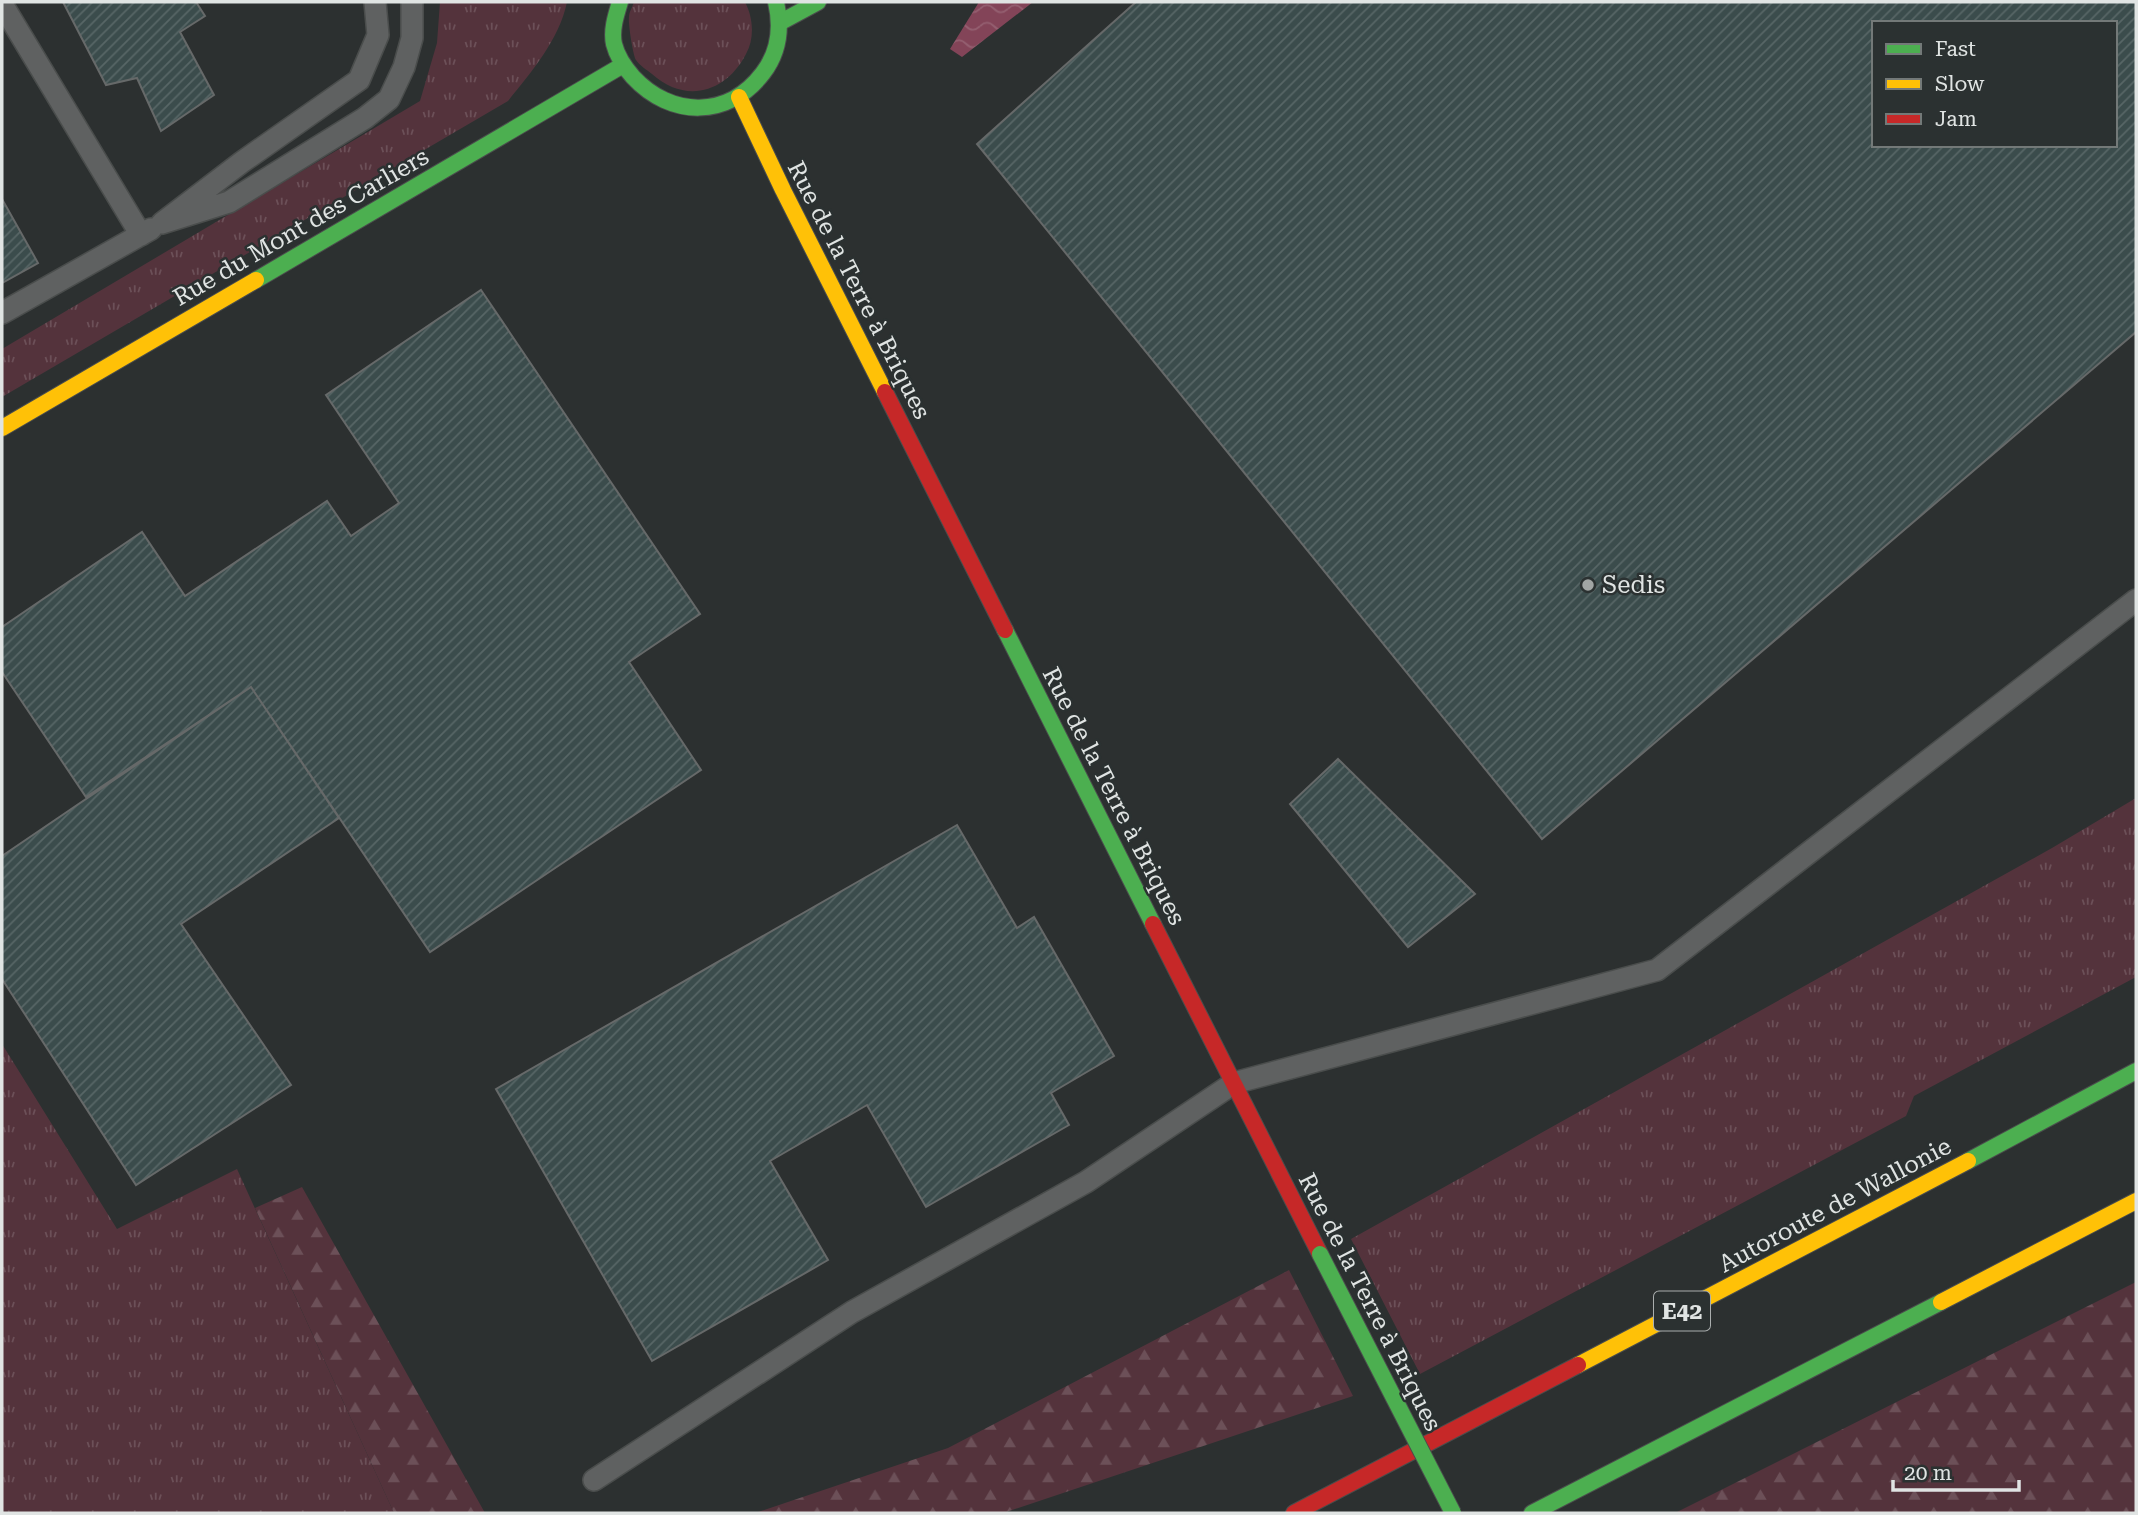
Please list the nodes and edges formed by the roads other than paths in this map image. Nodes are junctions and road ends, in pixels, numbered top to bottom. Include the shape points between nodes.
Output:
1 (375, 2) edge
2 (412, 2) edge
3 (620, 2) edge
4 (776, 2) edge
5 (818, 2) edge
6 (2, 4) edge
7 (781, 22) junction
8 (623, 65) junction
9 (739, 97) junction
10 (162, 223) junction
11 (141, 235) junction
12 (2, 313) edge
13 (2, 428) edge
14 (2136, 600) edge
15 (2136, 1071) edge
16 (1234, 1083) junction
17 (2136, 1200) edge
18 (594, 1480) dead end
19 (1294, 1513) edge
20 (1453, 1513) edge
21 (1532, 1513) edge

1 - 10 lane via 378,35 359,80
2 - 10 lane via 412,38 389,99 229,202
3 - 8 main road via 614,46
4 - 7 main road
5 - 7 main road
6 - 11 lane
7 - 9 main road via 777,50 758,84
8 - 9 main road via 637,84 660,101 690,109 718,107
8 - 13 main road, Rue du Mont des Carliers
9 - 16 main road, Rue de la Terre à Briques
10 - 11 lane
11 - 12 lane
14 - 16 lane via 1657,971
15 - 19 main road, Autoroute de Wallonie / E42
16 - 18 lane via 1086,1182 852,1312
16 - 20 main road, Rue de la Terre à Briques, bridge
17 - 21 main road

